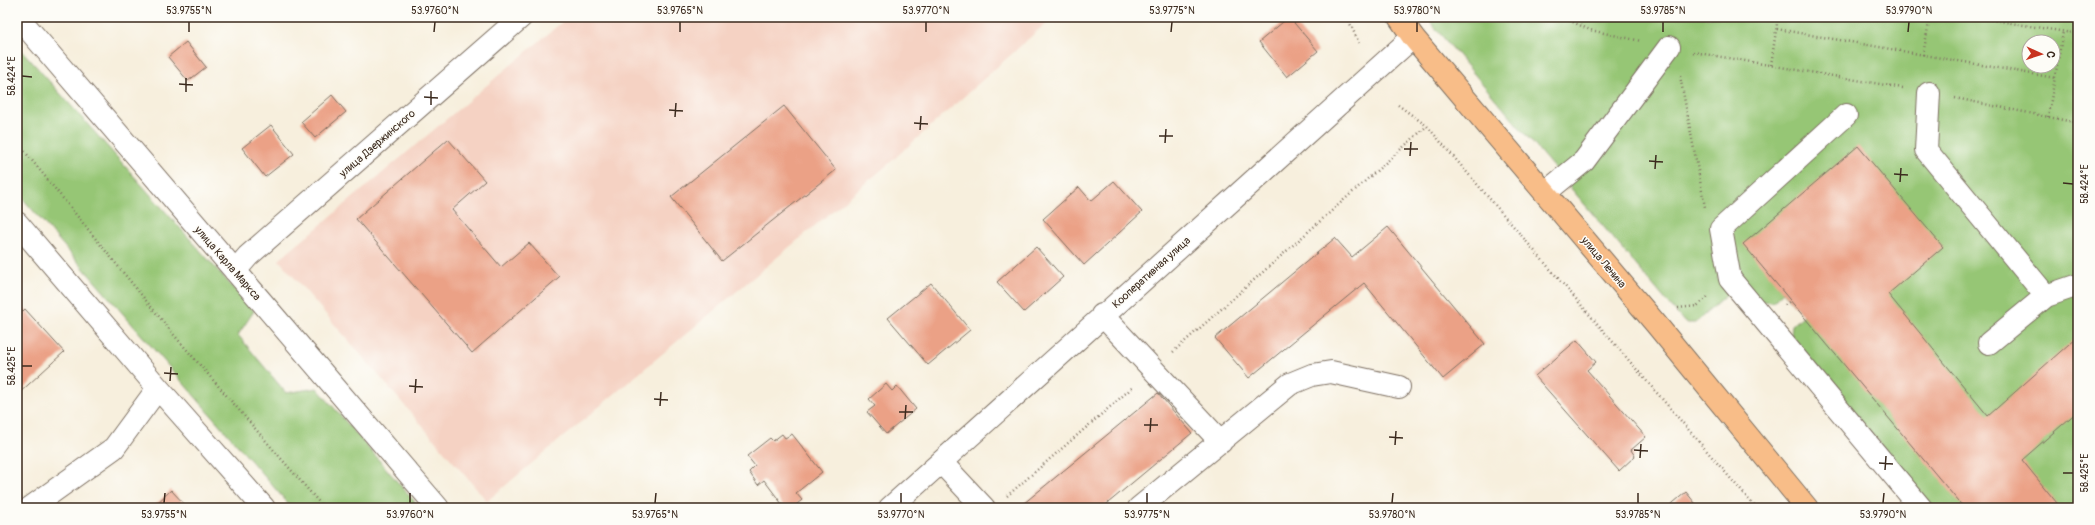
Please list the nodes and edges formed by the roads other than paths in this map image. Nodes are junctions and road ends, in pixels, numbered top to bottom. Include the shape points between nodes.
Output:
1 (18, 17) edge
2 (521, 17) edge
3 (1399, 17) edge
4 (1413, 37) junction
5 (1672, 48) road end
6 (1928, 93) road end
7 (1846, 115) dead end
8 (1546, 192) junction
9 (17, 223) edge
10 (235, 271) junction
11 (2078, 285) edge
12 (2046, 296) junction
13 (1102, 315) junction
14 (1989, 343) dead end
15 (1399, 387) dead end
16 (158, 388) junction
17 (1220, 442) junction
18 (941, 462) junction
19 (30, 508) edge
20 (264, 508) edge
21 (438, 508) edge
22 (890, 508) edge
23 (984, 508) edge
24 (1139, 508) edge
25 (1807, 508) edge
26 (1921, 508) edge

1 - 10 street, улица Карла Маркса
2 - 10 street, улица Дзержинского via 248,256
3 - 4 main road, улица Ленина
4 - 8 main road, улица Ленина
4 - 13 street, Кооперативная улица
5 - 8 street via 1584,162
6 - 12 street via 1926,150
7 - 26 street via 1721,230 1730,279
8 - 25 main road, улица Ленина
9 - 16 street
10 - 21 street, улица Карла Маркса
11 - 12 street
12 - 14 street
13 - 17 street
13 - 18 street, Кооперативная улица
15 - 17 street via 1331,372 1312,374 1290,384
16 - 19 street via 114,448
16 - 20 street
17 - 24 street
18 - 22 street, Кооперативная улица
18 - 23 street

